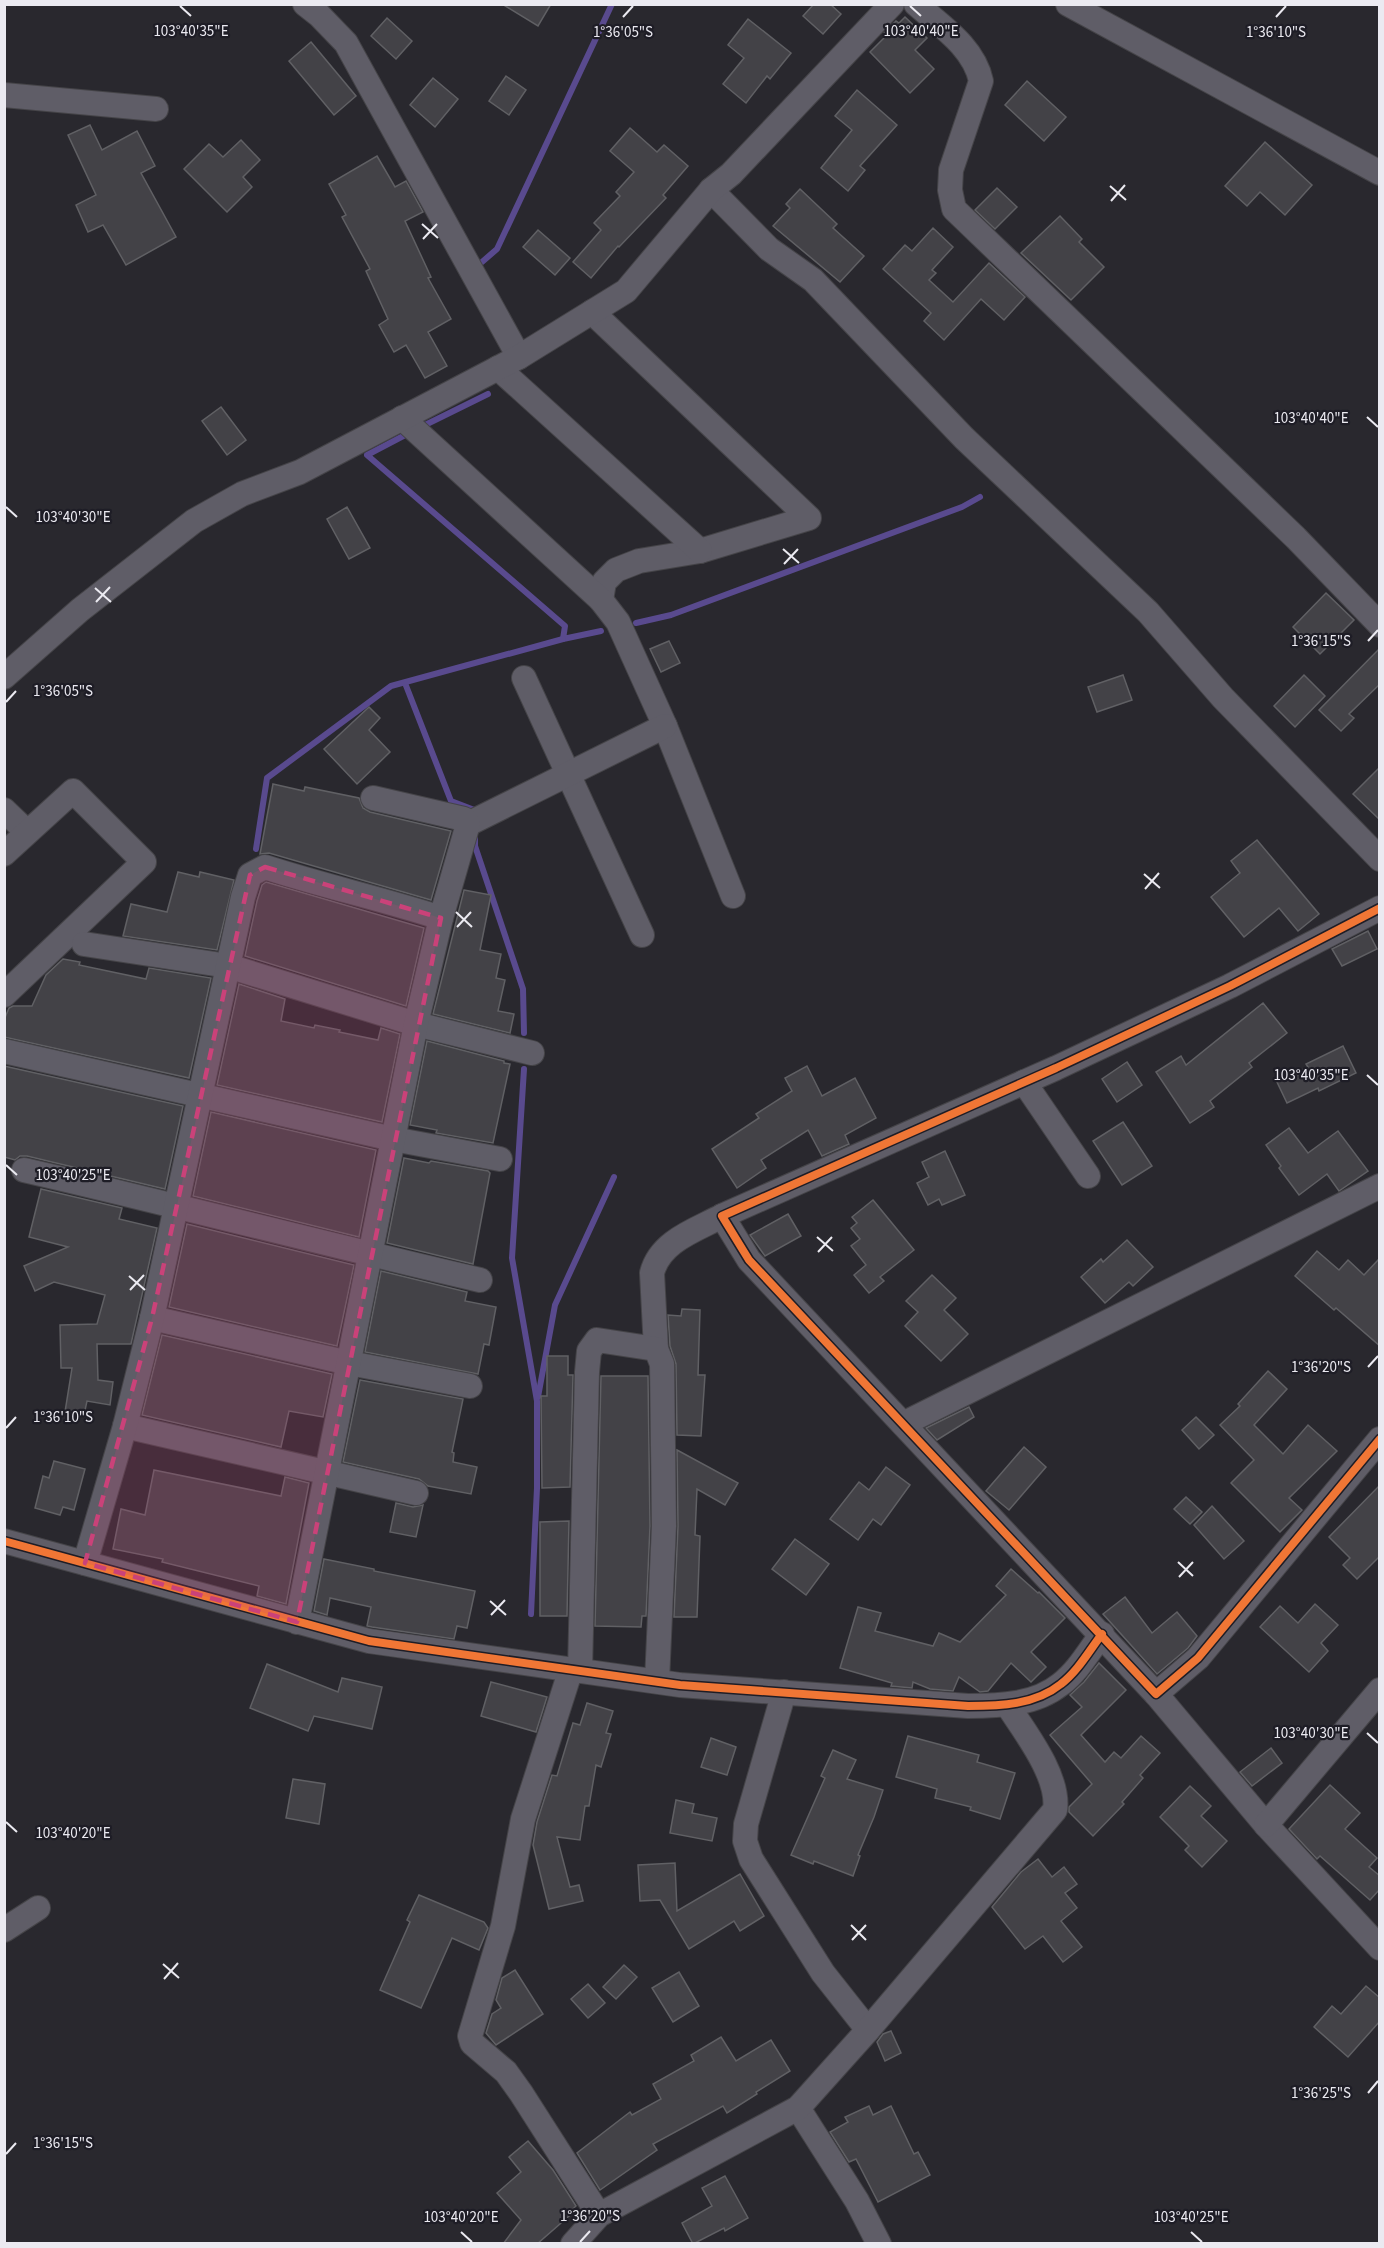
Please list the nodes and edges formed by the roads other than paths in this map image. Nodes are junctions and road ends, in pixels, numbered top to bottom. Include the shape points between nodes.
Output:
1 (305, 4) edge
2 (892, 4) edge
3 (916, 4) edge
4 (1068, 4) edge
5 (4, 95) edge
6 (156, 109) dead end
7 (1380, 173) edge
8 (711, 190) junction
9 (591, 312) junction
10 (509, 362) junction
11 (402, 418) junction
12 (700, 551) junction
13 (601, 600) junction
14 (1380, 625) edge
15 (4, 677) edge
16 (524, 678) dead end
17 (665, 726) junction
18 (567, 774) junction
19 (373, 798) dead end
20 (4, 810) edge
21 (468, 824) junction
22 (27, 832) junction
23 (4, 854) edge
24 (1380, 859) edge
25 (734, 896) dead end
26 (1380, 908) edge
27 (441, 918) junction
28 (642, 935) dead end
29 (84, 944) dead end
30 (228, 966) junction
31 (4, 995) edge
32 (416, 1024) junction
33 (4, 1051) edge
34 (532, 1053) dead end
35 (1024, 1082) junction
36 (200, 1095) junction
37 (393, 1139) junction
38 (500, 1158) dead end
39 (24, 1170) dead end
40 (1088, 1176) dead end
41 (1380, 1186) edge
42 (176, 1204) junction
43 (722, 1216) junction
44 (370, 1254) junction
45 (480, 1280) dead end
46 (152, 1318) junction
47 (656, 1349) junction
48 (349, 1363) junction
49 (470, 1386) dead end
50 (903, 1424) junction
51 (125, 1426) junction
52 (1380, 1439) edge
53 (327, 1473) junction
54 (416, 1493) dead end
55 (4, 1541) edge
56 (85, 1563) junction
57 (297, 1622) junction
58 (1101, 1634) junction
59 (575, 1670) junction
60 (657, 1681) junction
61 (1380, 1690) edge
62 (784, 1692) junction
63 (1156, 1694) junction
64 (1008, 1706) junction
65 (1266, 1825) junction
66 (38, 1908) dead end
67 (4, 1930) edge
68 (1380, 1948) edge
69 (868, 2030) junction
70 (798, 2108) junction
71 (598, 2215) junction
72 (573, 2244) edge
73 (879, 2244) edge

1 - 10 street via 346,43
2 - 8 street via 731,174
3 - 14 street via 969,52 981,81 951,170 954,209 1296,538
4 - 7 street
5 - 6 street
8 - 9 street via 626,291
8 - 24 street via 769,249 813,280 964,438 1148,612 1223,698
9 - 10 street
9 - 12 street via 809,518
10 - 11 street
10 - 12 street
11 - 13 street
11 - 15 street via 300,472 242,494 194,522 80,610
12 - 13 street via 639,561 616,570 604,582
13 - 17 street via 618,622
16 - 18 street
17 - 18 street
17 - 25 street
18 - 21 street
18 - 28 street
19 - 21 street via 464,819
20 - 22 street
21 - 27 street
22 - 23 street
22 - 31 street via 73,791 144,862
26 - 35 street via 1230,986
27 - 30 street via 265,867 250,875
27 - 32 street
29 - 30 street
30 - 32 street
30 - 36 street
32 - 34 street
32 - 37 street
33 - 36 street
35 - 40 street
35 - 43 street
36 - 37 street
36 - 42 street
37 - 38 street
37 - 44 street
39 - 42 street
41 - 50 street
42 - 44 street
42 - 46 street
43 - 47 street via 680,1238 654,1264
43 - 50 street via 749,1260
44 - 45 street
44 - 48 street
46 - 48 street
46 - 51 street
47 - 59 street via 597,1340 589,1351
47 - 60 street via 662,1364 664,1526
48 - 49 street
48 - 53 street
50 - 58 street
51 - 53 street
51 - 56 street
52 - 63 street via 1198,1658
53 - 54 street
53 - 57 street
55 - 56 street
56 - 57 street
57 - 59 street via 369,1641
58 - 63 street
58 - 64 street via 1060,1685
59 - 60 street
59 - 71 street via 523,1819 503,1926 470,2036 472,2043 506,2073 521,2093
60 - 62 street
61 - 65 street
62 - 64 street
62 - 69 street via 746,1824 745,1841 751,1859 823,1973
63 - 65 street
64 - 69 street via 1043,1758 1055,1810
65 - 68 street
66 - 67 street
69 - 70 street
70 - 71 street
70 - 73 street via 857,2201
71 - 72 street

